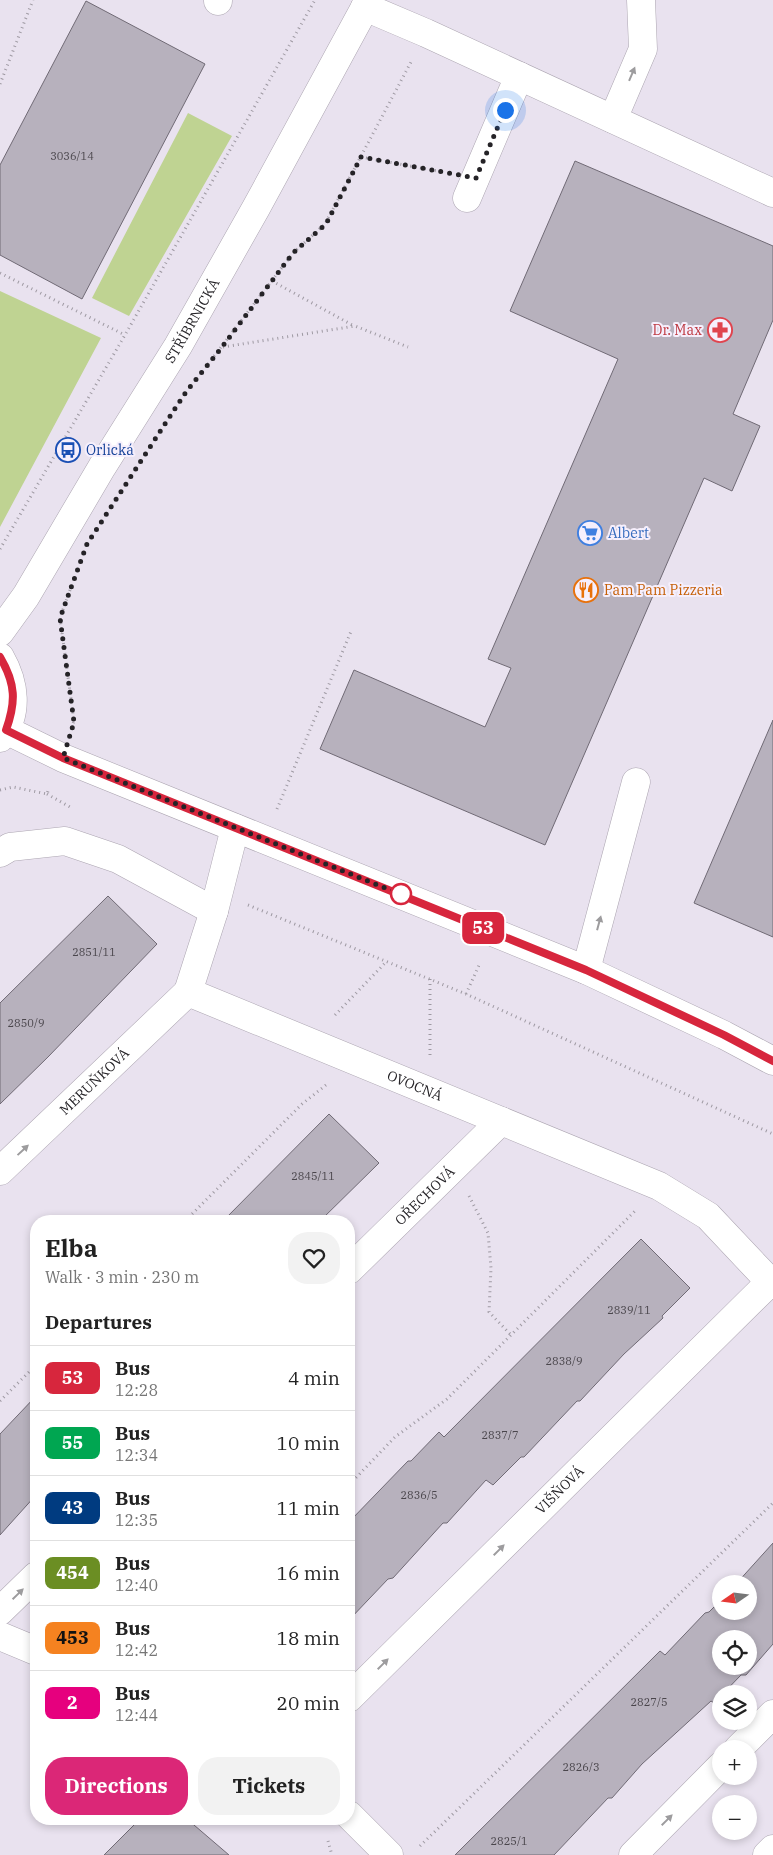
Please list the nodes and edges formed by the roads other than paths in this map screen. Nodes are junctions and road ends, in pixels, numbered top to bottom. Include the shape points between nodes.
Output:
1 (641, 0) edge
2 (367, 4) edge
3 (519, 76) junction
4 (613, 119) junction
5 (472, 188) road end
6 (773, 193) edge
7 (0, 632) edge
8 (0, 657) edge
9 (3, 734) edge
10 (636, 782) dead end
11 (235, 828) junction
12 (0, 852) edge
13 (216, 902) junction
14 (586, 970) junction
15 (188, 992) junction
16 (773, 1061) edge
17 (501, 1121) junction
18 (0, 1171) edge
19 (355, 1264) edge
20 (772, 1284) edge
21 (30, 1582) edge
22 (0, 1611) edge
23 (0, 1636) edge
24 (30, 1648) edge
25 (355, 1692) edge
26 (773, 1714) edge
27 (747, 1740) edge
28 (712, 1775) edge
29 (355, 1821) edge
30 (773, 1849) edge
31 (389, 1855) edge
32 (633, 1855) edge
33 (767, 1855) edge

4 -> 1 street via 644,49
2 - 3 street
2 - 7 street, STŘÍBRNICKÁ via 178,346 26,596
3 - 4 street
3 - 5 street
4 - 6 street
8 - 9 street via 11,679 14,697
9 - 11 street
14 -> 10 street
11 - 13 street
11 - 14 street
12 - 13 street via 10,847 65,840 118,859
13 - 15 street
14 - 16 street
15 - 17 street, OVOCNÁ
18 -> 15 street, MERUŇKOVÁ
17 - 19 street, OŘECHOVÁ
17 - 20 street, OVOCNÁ via 659,1186 708,1216
25 -> 20 street, VIŠŇOVÁ
22 -> 21 street
23 - 24 street
26 - 27 street
32 -> 28 street
29 - 31 street
30 - 33 street

